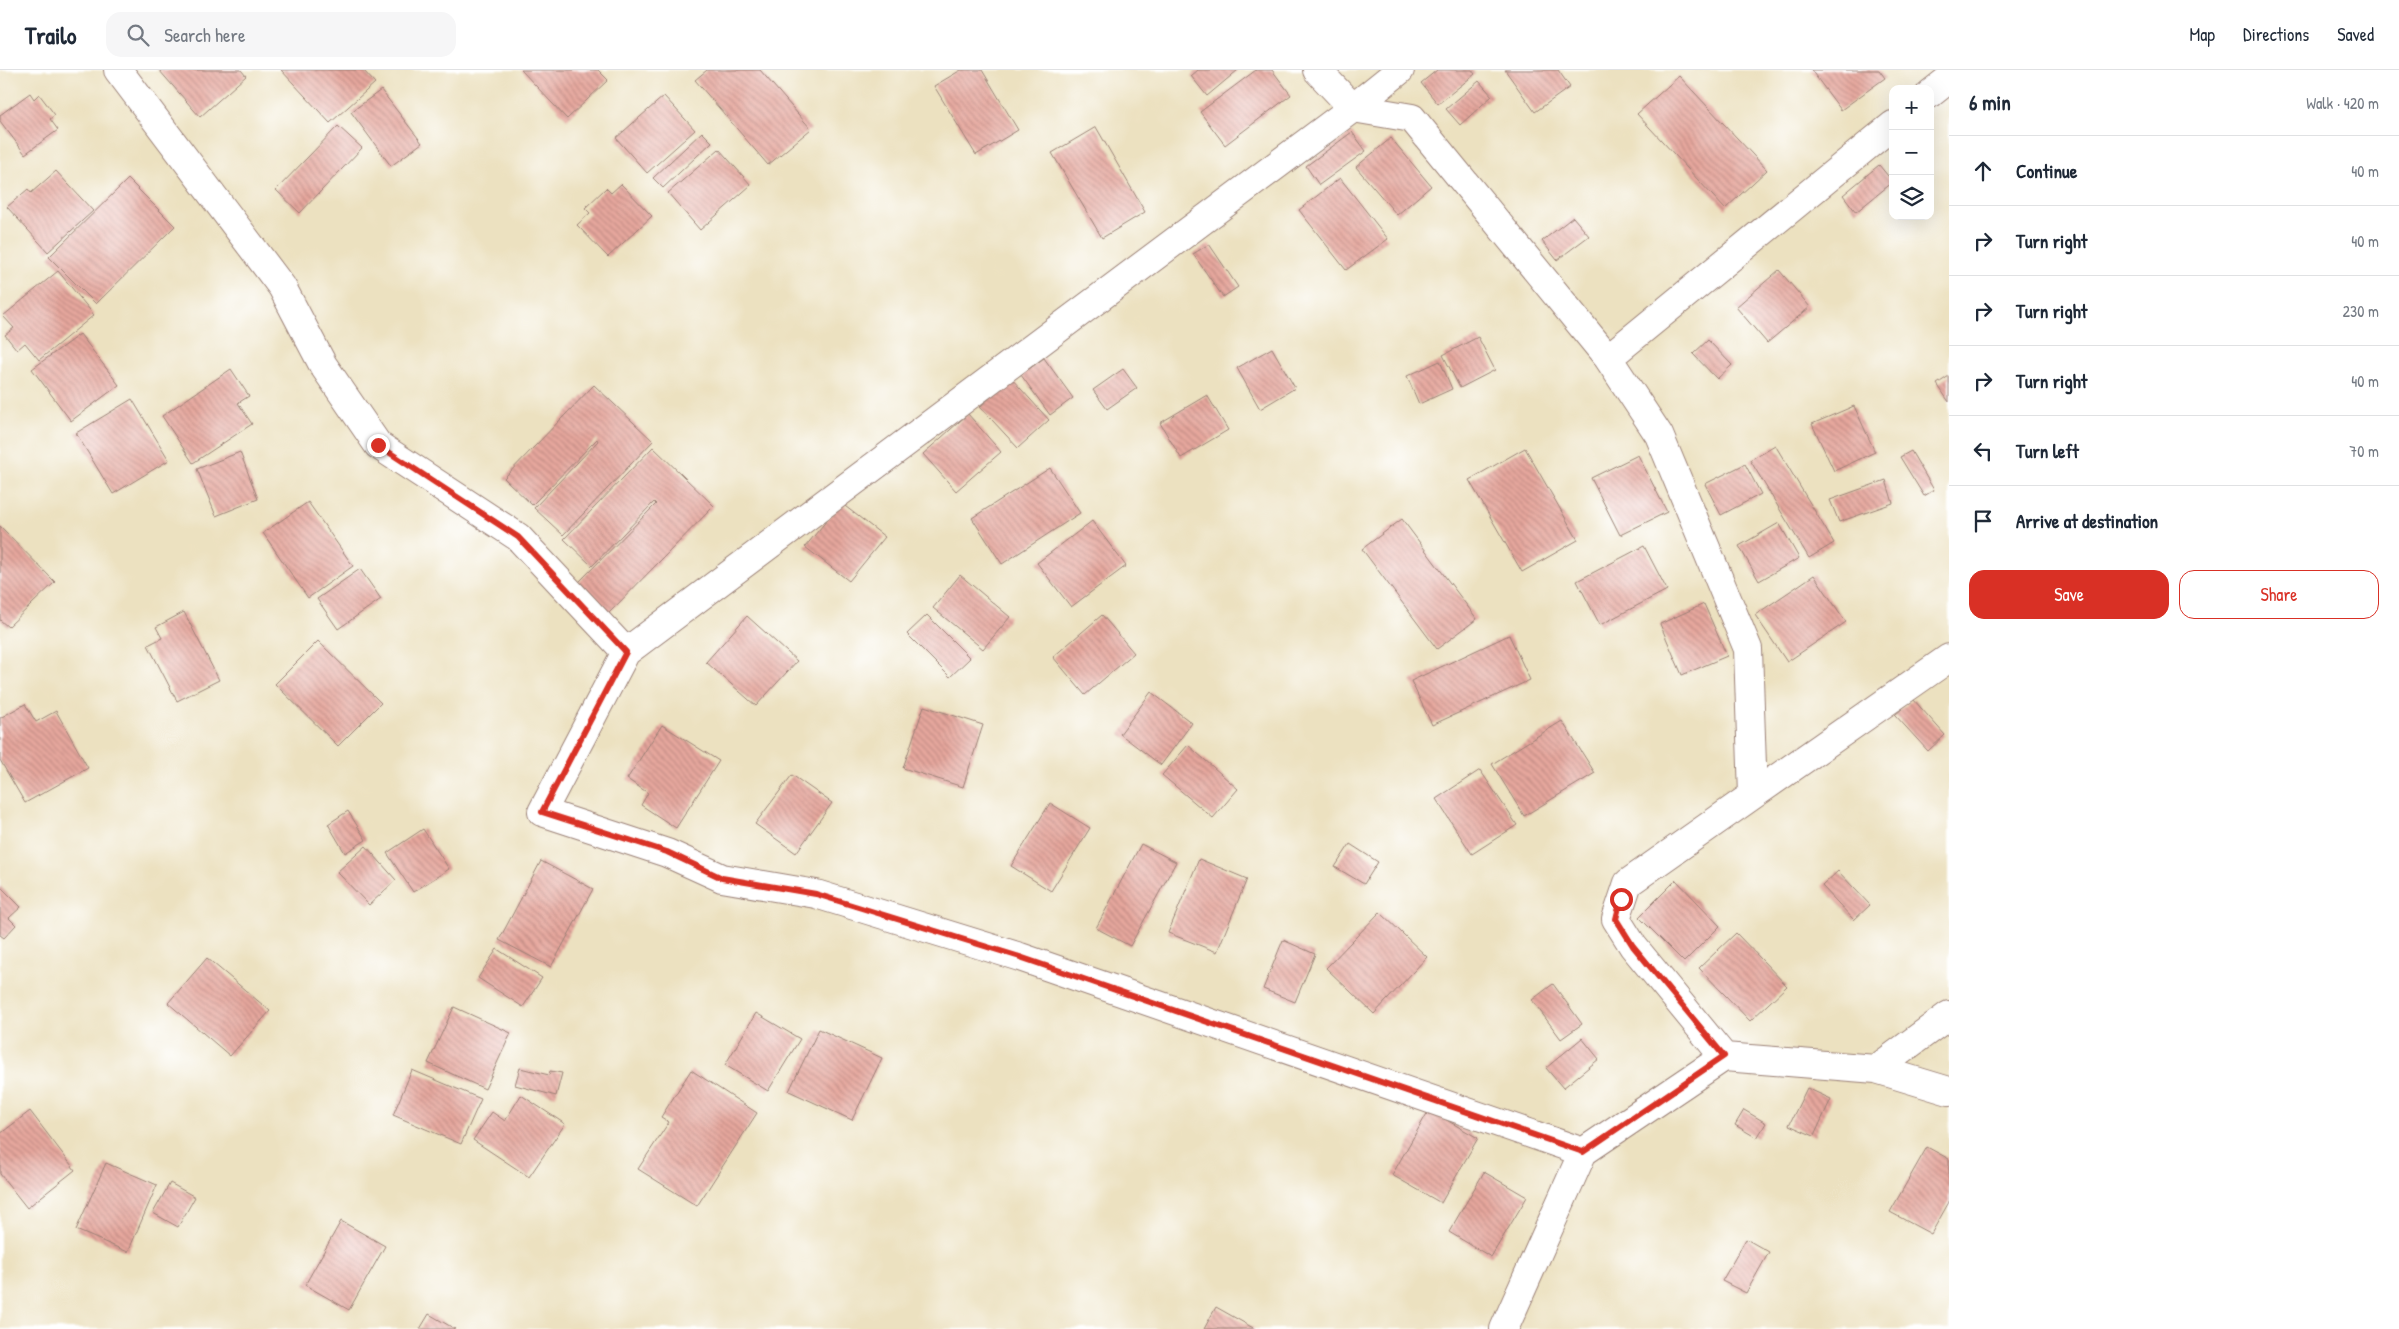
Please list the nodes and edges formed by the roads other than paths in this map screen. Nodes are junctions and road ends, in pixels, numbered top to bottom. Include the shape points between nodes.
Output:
1 (118, 70) edge
2 (1317, 70) edge
3 (1400, 70) edge
4 (1949, 79) edge
5 (1934, 91) edge
6 (1353, 108) junction
7 (1889, 128) edge
8 (1608, 358) junction
9 (626, 652) junction
10 (1949, 658) edge
11 (1753, 796) junction
12 (1949, 1015) edge
13 (1724, 1056) junction
14 (1876, 1069) junction
15 (1949, 1091) edge
16 (1583, 1152) junction
17 (1504, 1329) edge

1 - 9 street via 282,287 323,365 378,445 518,537
2 - 6 street
3 - 6 street
4 - 5 street
6 - 8 street via 1412,118
6 - 9 street
7 - 8 street
8 - 11 street via 1659,435 1748,649
9 - 16 street via 542,812 667,852 722,878 816,894 1020,957
10 - 11 street
11 - 13 street via 1628,883 1616,919 1633,946
12 - 14 street
13 - 14 street
13 - 16 street
14 - 15 street
16 - 17 street

